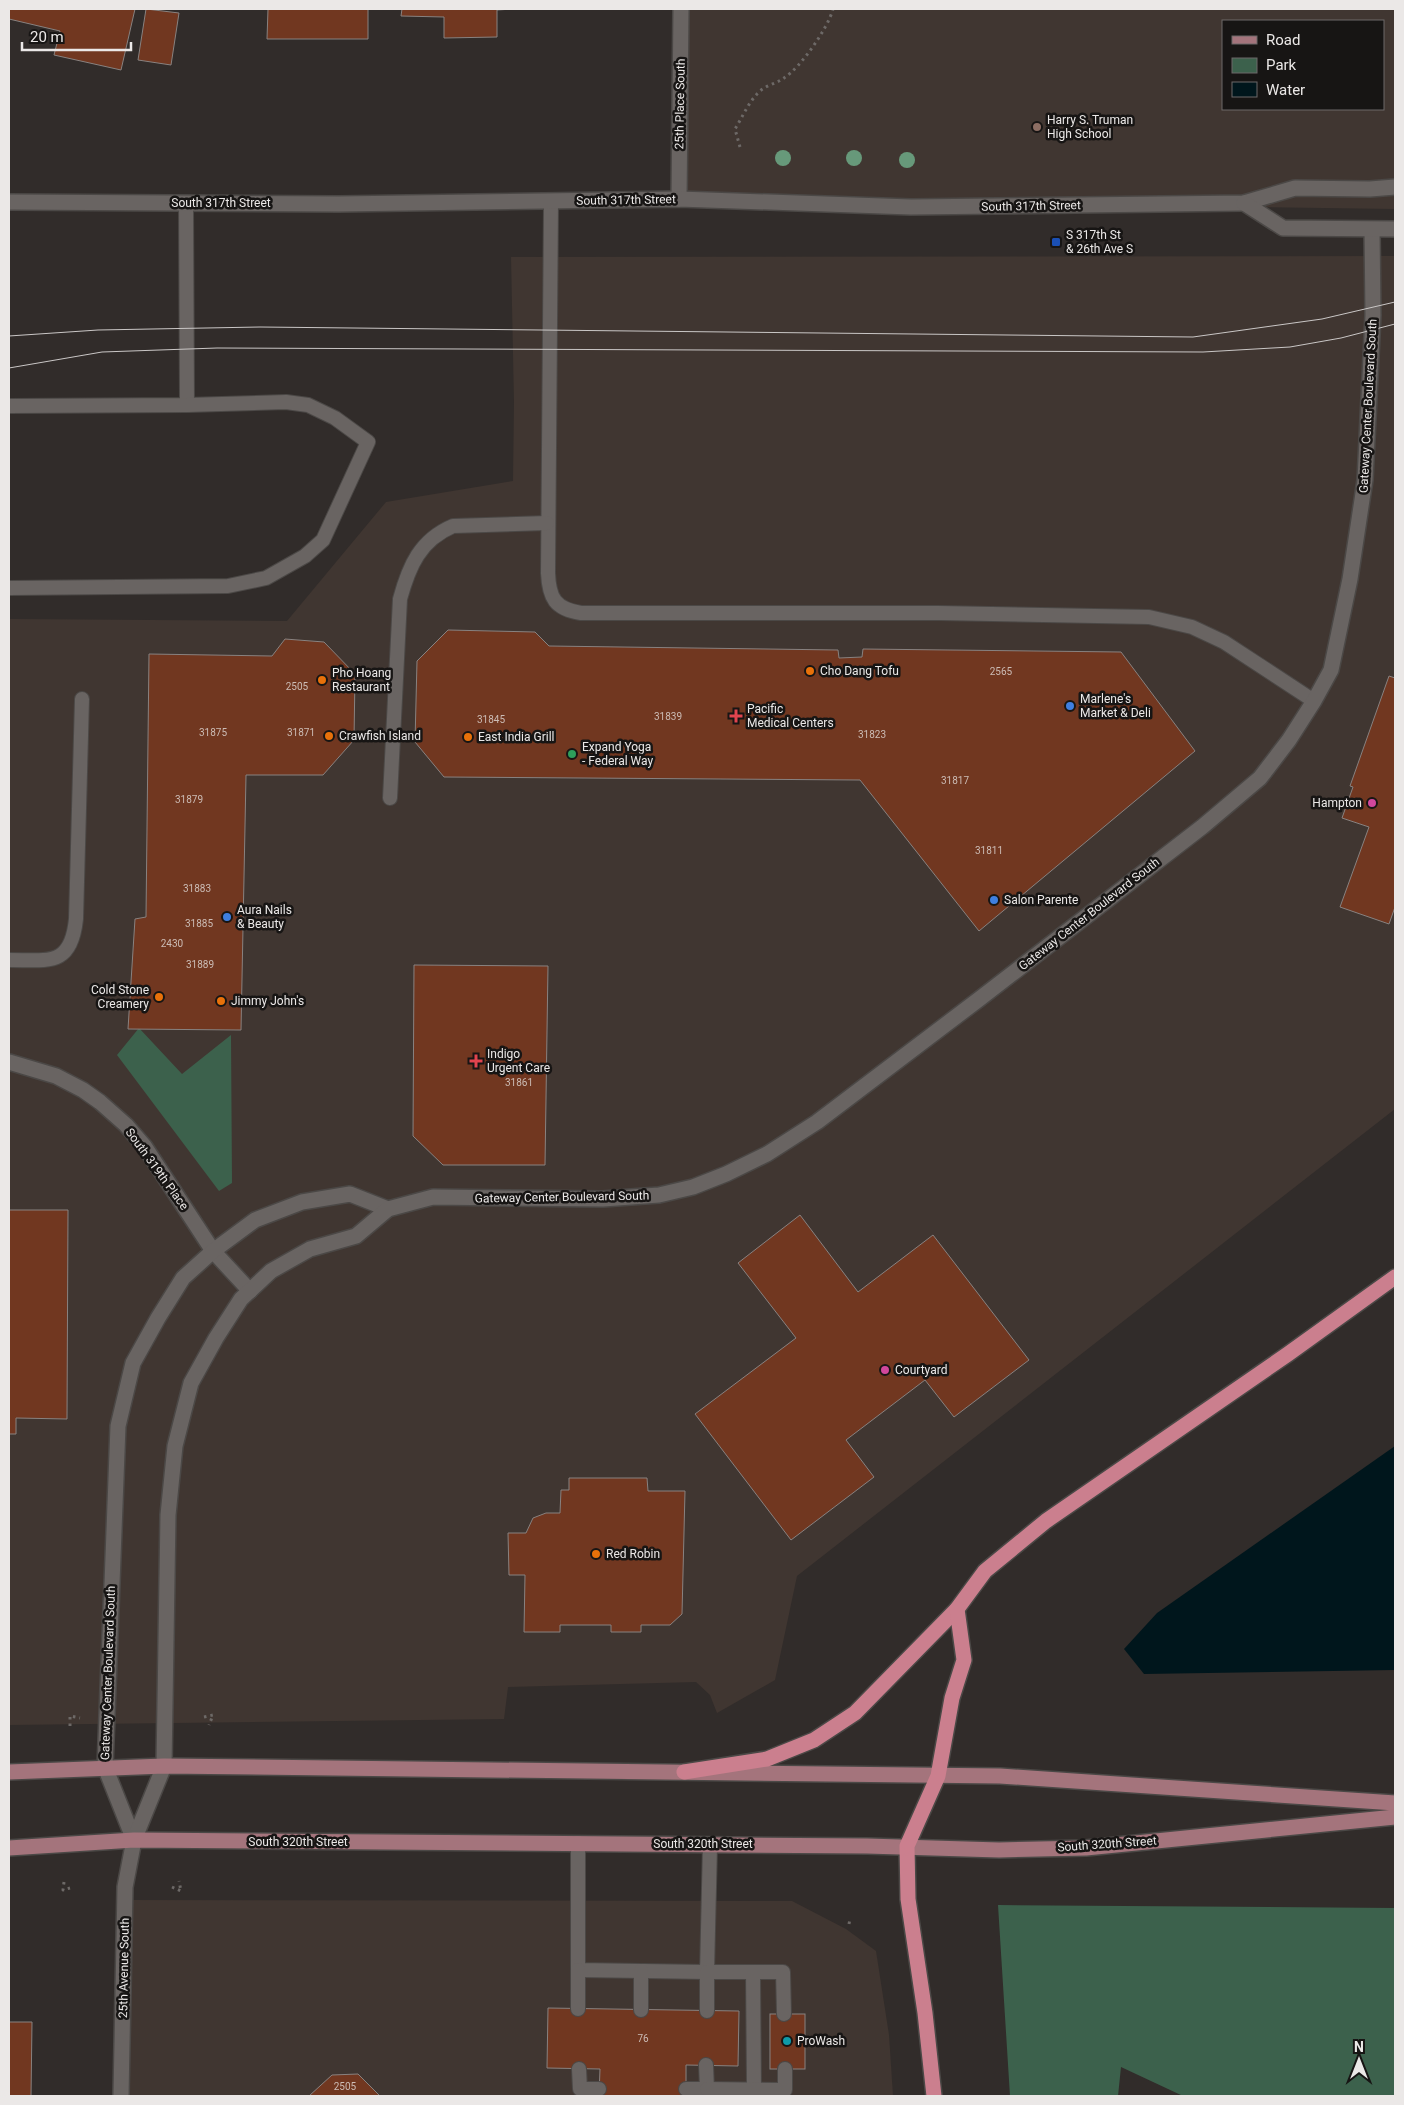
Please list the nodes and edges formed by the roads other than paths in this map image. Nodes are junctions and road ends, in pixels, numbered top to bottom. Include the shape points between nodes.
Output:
1 (682, 9) edge
2 (1395, 188) edge
3 (679, 199) junction
4 (9, 202) edge
5 (551, 202) junction
6 (186, 203) junction
7 (1244, 203) junction
8 (1395, 229) edge
9 (1372, 230) junction
10 (9, 406) edge
11 (187, 406) junction
12 (547, 523) junction
13 (9, 588) edge
14 (82, 699) dead end
15 (1314, 701) junction
16 (390, 798) dead end
17 (9, 960) edge
18 (9, 1062) edge
19 (388, 1209) junction
20 (214, 1251) junction
21 (1395, 1277) edge
22 (250, 1291) junction
23 (958, 1609) junction
24 (164, 1766) junction
25 (105, 1767) junction
26 (9, 1772) edge
27 (684, 1772) junction
28 (938, 1776) junction
29 (1395, 1802) edge
30 (1395, 1817) edge
31 (134, 1840) junction
32 (578, 1843) junction
33 (710, 1845) junction
34 (907, 1846) junction
35 (9, 1848) edge
36 (578, 1970) junction
37 (641, 1971) junction
38 (707, 1972) junction
39 (753, 1972) junction
40 (578, 2009) dead end
41 (641, 2010) dead end
42 (707, 2011) dead end
43 (784, 2014) dead end
44 (706, 2065) dead end
45 (579, 2069) dead end
46 (785, 2069) dead end
47 (599, 2090) dead end
48 (686, 2090) dead end
49 (707, 2090) junction
50 (754, 2090) junction
51 (120, 2096) edge
52 (934, 2096) edge

1 - 3 street, 25th Place South
2 - 7 street, South 317th Street via 1294,188
3 - 5 street, South 317th Street
3 - 7 street, South 317th Street via 911,207
4 - 6 street, South 317th Street
5 - 6 street, South 317th Street
5 - 12 lane
6 - 11 lane
7 - 9 street via 1283,228
8 - 9 street
9 - 15 street, Gateway Center Boulevard South via 1373,315 1365,480 1350,579 1331,670
10 - 11 lane
11 - 13 lane via 286,402 308,406 335,418 368,442 323,540 305,556 266,578 228,586
12 - 15 lane via 550,593 560,607 573,612 1149,617 1192,627 1224,642
12 - 16 lane via 453,526 429,540 415,558 400,599
14 - 17 lane via 73,941 65,953 54,958
15 - 19 street, Gateway Center Boulevard South via 1260,778 1202,827 817,1122 767,1154 693,1187 659,1196 603,1199 432,1197
18 - 20 street, South 319th Place via 56,1076 83,1090 126,1125
19 - 20 street, Gateway Center Boulevard South via 350,1194 302,1202 255,1220
19 - 22 street, Gateway Center Boulevard South via 356,1236 310,1249 271,1271
20 - 22 street, South 319th Place
20 - 25 street, Gateway Center Boulevard South via 183,1278 133,1363 118,1426
21 - 23 highway via 1046,1521 985,1571
22 - 24 street, Gateway Center Boulevard South via 241,1299 216,1338 191,1384 175,1446 168,1515
23 - 27 highway via 855,1713 814,1740 767,1759
23 - 28 highway via 964,1660 952,1698
24 - 25 main road
24 - 27 main road
24 - 31 street, Gateway Center Boulevard South
25 - 26 main road
25 - 31 street, Gateway Center Boulevard South
27 - 28 main road
28 - 29 main road via 1000,1776
28 - 34 highway
30 - 34 main road, South 320th Street via 1086,1848 999,1850
31 - 32 main road, South 320th Street
31 - 35 main road, South 320th Street
31 - 51 street, 25th Avenue South via 126,1887
32 - 33 main road, South 320th Street
32 - 36 lane
33 - 34 main road, South 320th Street
33 - 38 lane
34 - 52 highway via 909,1907
36 - 37 lane
36 - 40 lane
37 - 38 lane
37 - 41 lane
38 - 39 lane
38 - 42 lane
39 - 43 lane via 783,1972
39 - 50 lane
44 - 49 lane
45 - 47 lane via 580,2090
46 - 50 lane via 785,2090
48 - 49 lane
49 - 50 lane

